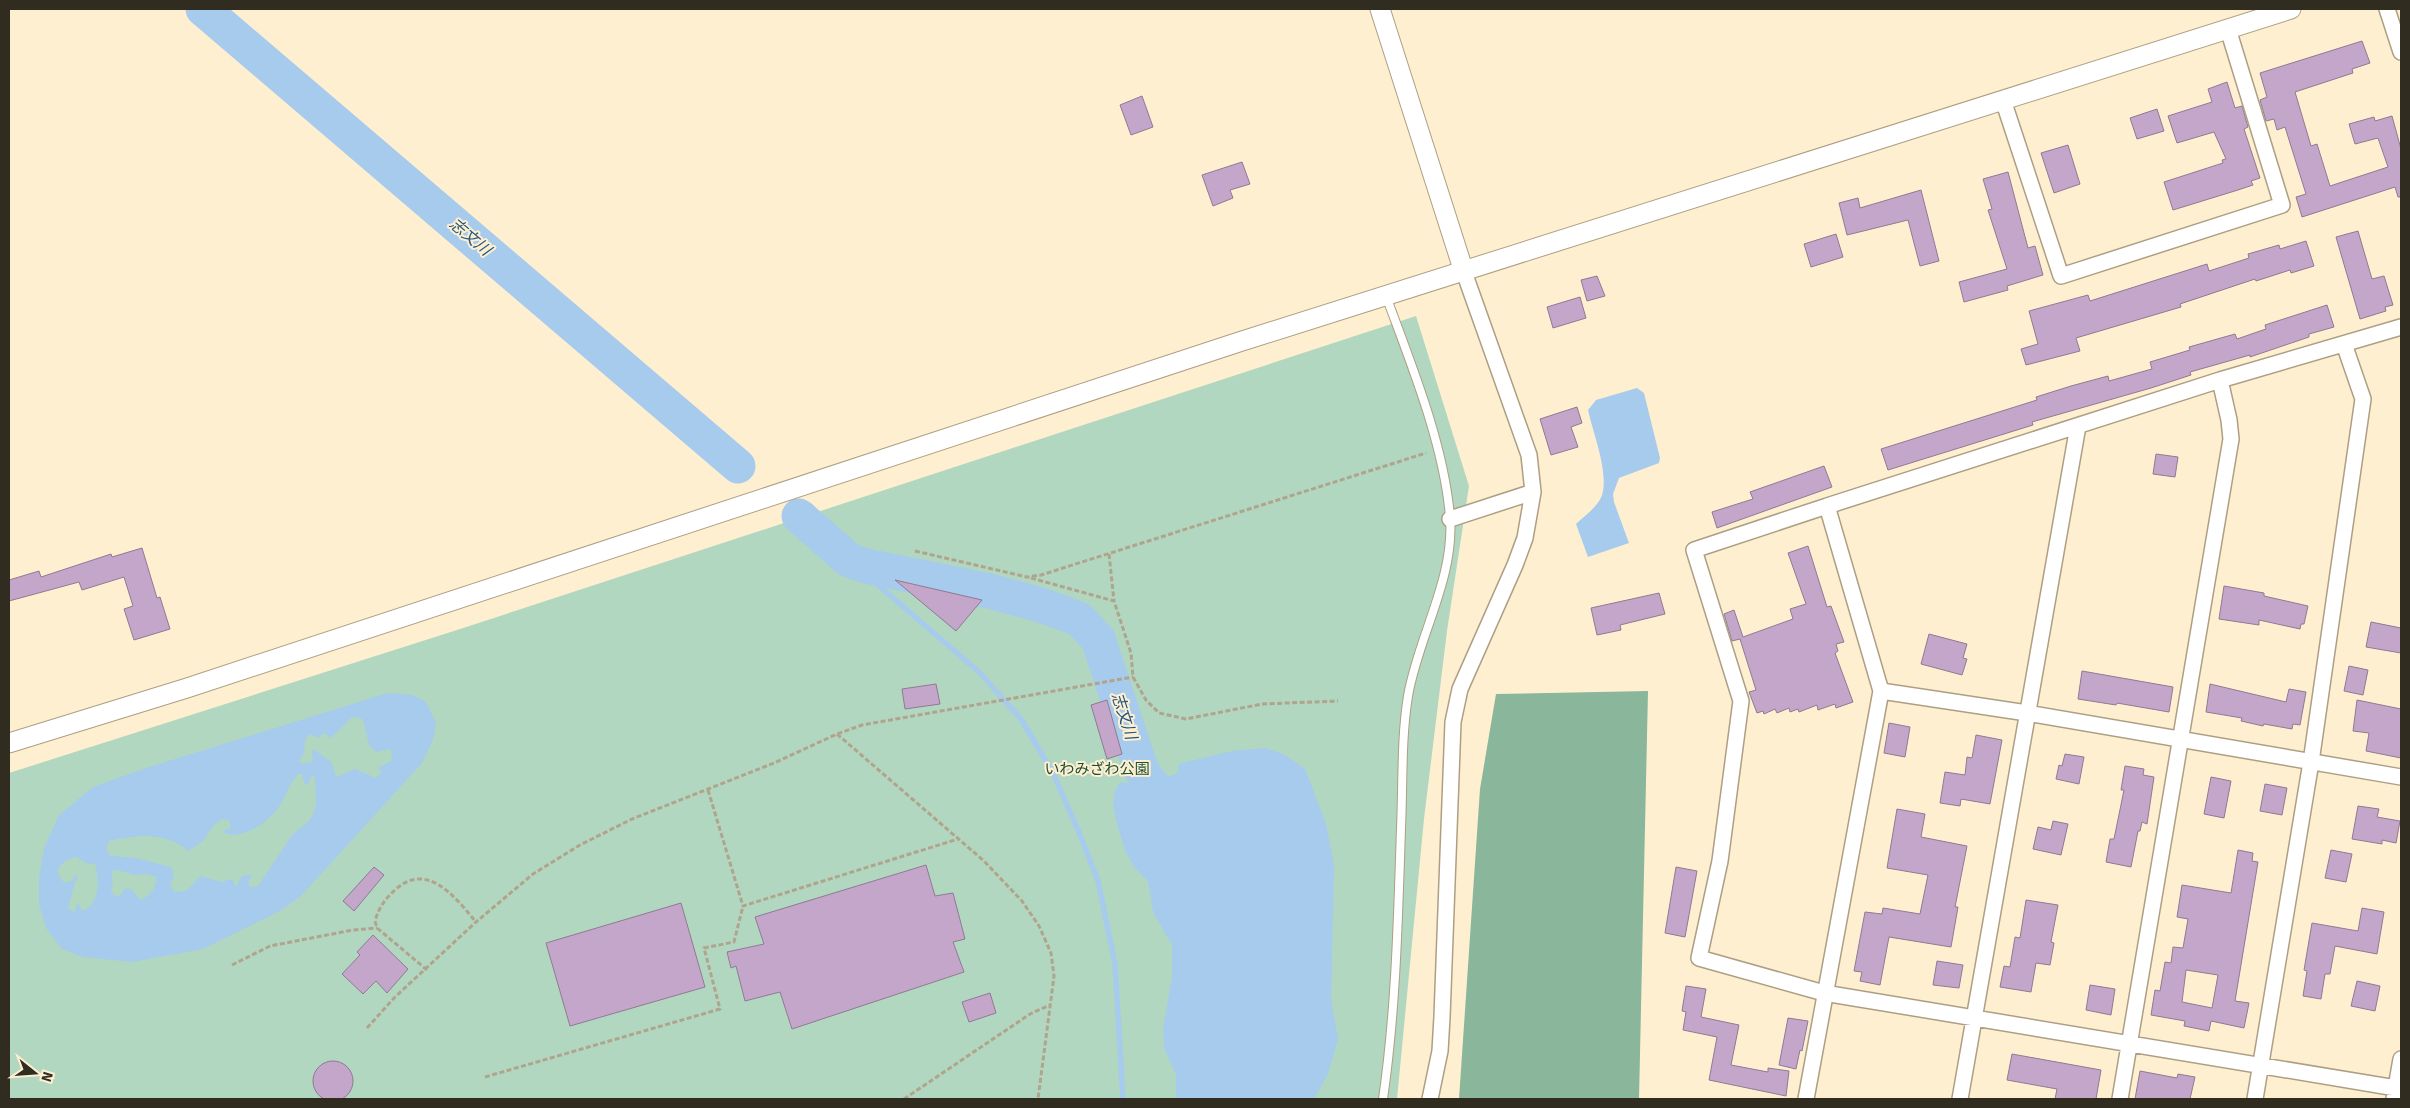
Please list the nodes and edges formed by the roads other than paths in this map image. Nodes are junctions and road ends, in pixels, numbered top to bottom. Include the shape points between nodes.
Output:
1 (1380, 9) edge
2 (2291, 9) edge
3 (2387, 9) edge
4 (2228, 29) junction
5 (2401, 52) edge
6 (2003, 100) junction
7 (1464, 272) junction
8 (1386, 296) junction
9 (2401, 327) edge
10 (2344, 344) junction
11 (2220, 380) junction
12 (2078, 426) junction
13 (1533, 492) junction
14 (1827, 506) junction
15 (1450, 519) junction
16 (1880, 691) junction
17 (2027, 713) junction
18 (2181, 740) junction
19 (9, 743) edge
20 (2311, 762) junction
21 (2401, 777) edge
22 (1824, 993) junction
23 (1974, 1018) junction
24 (2131, 1044) junction
25 (2401, 1059) edge
26 (2261, 1066) junction
27 (2395, 1094) edge
28 (1383, 1099) edge
29 (1430, 1099) edge
30 (1806, 1099) edge
31 (1960, 1099) edge
32 (2120, 1099) edge
33 (2255, 1099) edge

1 - 7 street
2 - 4 street
3 - 5 street
4 - 6 street
4 - 6 street via 2282,205 2062,276
6 - 7 street
7 - 8 street
7 - 13 street via 1529,455
8 - 15 lane via 1427,410
8 - 19 street
9 - 10 street
10 - 11 street
10 - 20 street via 2363,399
11 - 12 street
11 - 18 street via 2231,439
12 - 14 street
12 - 17 street
13 - 15 street
13 - 29 street via 1525,538 1463,682 1453,722 1441,1034
14 - 16 street
14 - 22 street via 1694,550 1741,701 1720,861 1699,958
15 - 28 lane via 1450,540 1442,580 1408,697 1398,938
16 - 17 street
16 - 22 street
17 - 18 street
17 - 23 street
18 - 20 street
18 - 24 street
20 - 21 street
20 - 26 street
22 - 23 street
22 - 30 street
23 - 24 street
23 - 31 street
24 - 26 street
24 - 32 street
25 - 27 street
26 - 27 street
26 - 33 street

